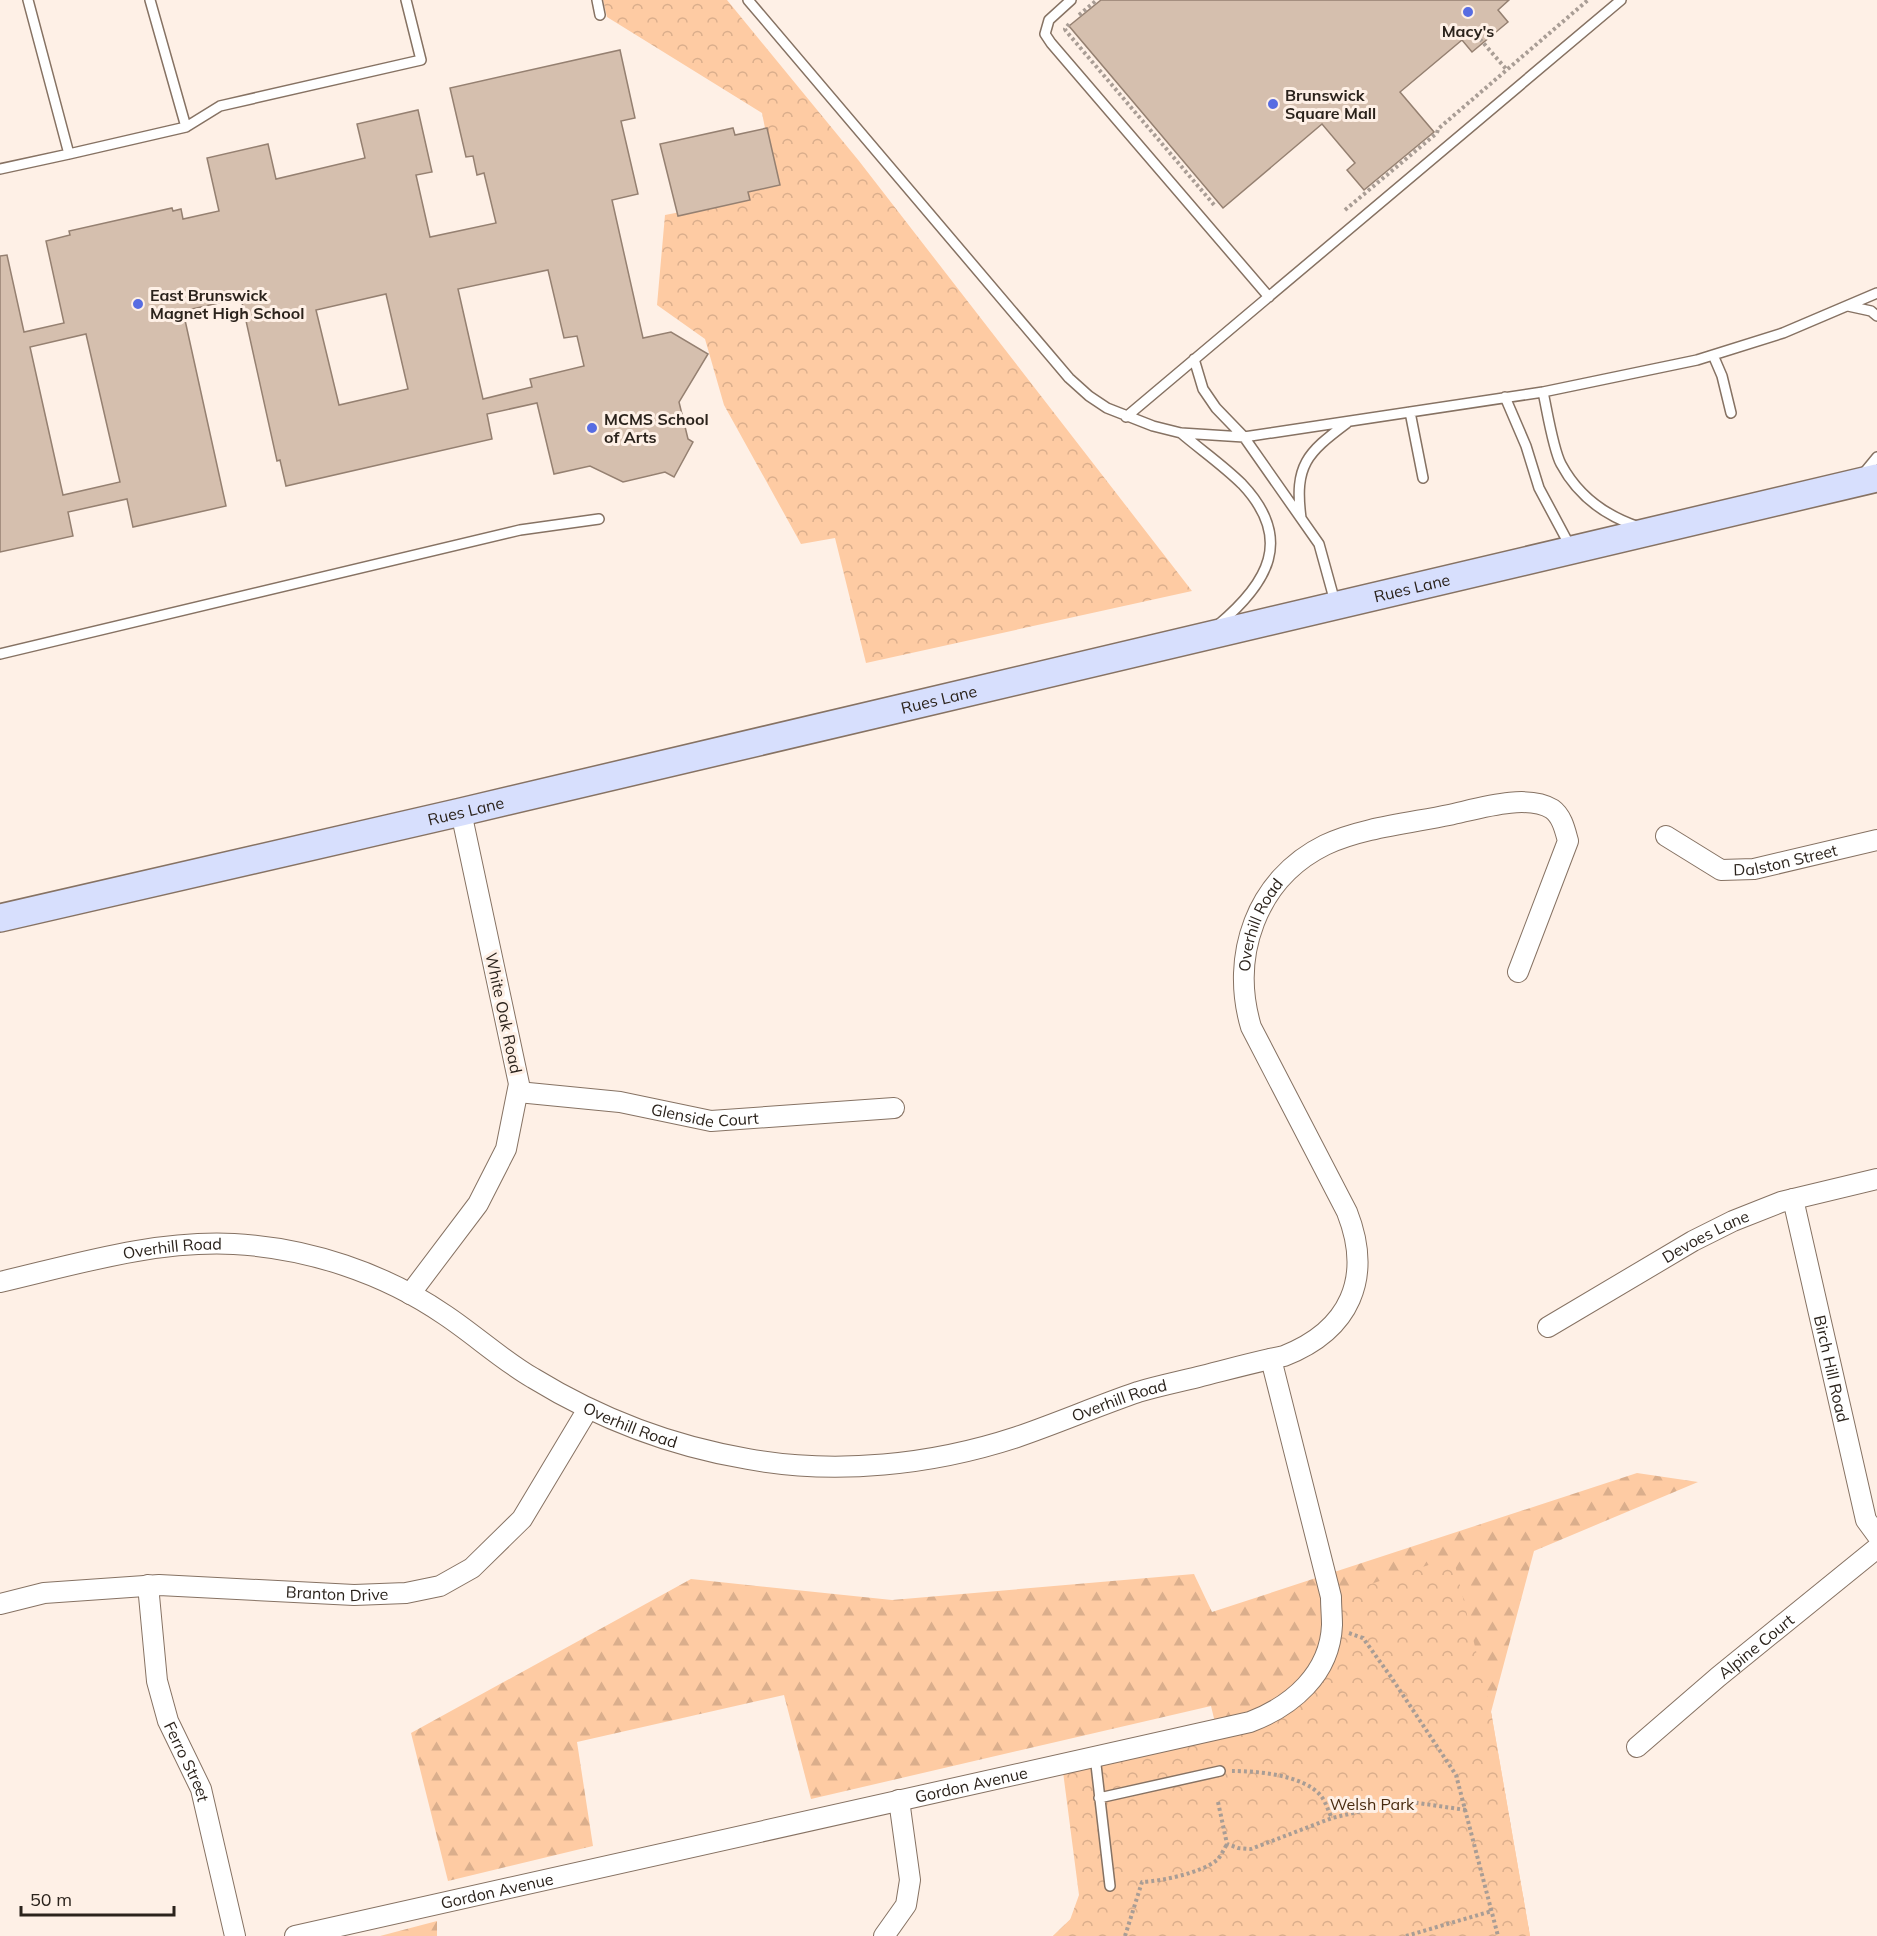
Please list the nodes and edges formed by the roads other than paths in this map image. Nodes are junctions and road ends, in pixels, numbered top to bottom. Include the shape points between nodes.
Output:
1 (28, 0) edge
2 (150, 0) edge
3 (406, 0) edge
4 (597, 0) edge
5 (748, 0) edge
6 (1071, 0) edge
7 (1621, 0) edge
8 (600, 15) dead end
9 (186, 127) junction
10 (69, 154) junction
11 (0, 169) edge
12 (1877, 293) edge
13 (1269, 297) junction
14 (1848, 306) junction
15 (1877, 316) edge
16 (1713, 355) junction
17 (1194, 359) junction
18 (1543, 392) junction
19 (1505, 397) junction
20 (1410, 412) junction
21 (1731, 413) dead end
22 (1126, 417) junction
23 (1349, 421) junction
24 (1181, 433) junction
25 (1244, 437) junction
26 (1877, 457) edge
27 (1422, 478) dead end
28 (1866, 481) edge
29 (599, 519) dead end
30 (1302, 520) junction
31 (1653, 531) junction
32 (1572, 550) junction
33 (1336, 606) junction
34 (1202, 637) junction
35 (0, 654) edge
36 (461, 812) junction
37 (1666, 836) dead end
38 (1877, 840) edge
39 (0, 918) edge
40 (1518, 972) dead end
41 (518, 1092) junction
42 (894, 1108) dead end
43 (1877, 1179) edge
44 (1793, 1199) junction
45 (0, 1282) edge
46 (410, 1294) junction
47 (1548, 1327) dead end
48 (1272, 1359) junction
49 (588, 1409) junction
50 (1877, 1535) edge
51 (1877, 1548) edge
52 (148, 1586) junction
53 (0, 1604) edge
54 (1637, 1747) dead end
55 (1095, 1756) junction
56 (1220, 1771) road end
57 (1099, 1798) junction
58 (899, 1800) junction
59 (1110, 1886) dead end
60 (235, 1936) edge
61 (295, 1936) edge
62 (884, 1936) edge

1 - 10 lane
2 - 9 lane
3 - 9 lane via 421,60 220,106
4 - 8 lane
5 - 22 lane via 1069,378 1089,396
6 - 13 lane via 1049,20 1046,34 1051,43
7 - 13 lane
9 - 10 lane
10 - 11 lane
12 - 14 lane
13 - 17 lane
14 - 15 lane
14 - 16 lane via 1783,333
16 - 18 lane
16 - 21 lane
17 - 22 lane
17 - 25 lane via 1203,389
18 - 19 lane
18 - 31 lane via 1560,463 1581,494 1620,520
19 - 20 lane
19 - 32 lane via 1539,488
20 - 23 lane
20 - 27 lane
22 - 24 lane
23 - 25 lane
23 - 30 lane via 1318,445 1304,464 1298,493
24 - 25 lane
24 - 34 lane via 1242,485 1270,534 1269,562 1256,585 1239,607
25 - 30 lane
26 - 28 lane
28 - 31 main road, Rues Lane
29 - 35 lane via 520,530
30 - 33 lane via 1319,544
31 - 32 main road, Rues Lane
32 - 33 main road, Rues Lane
33 - 34 main road, Rues Lane
34 - 36 main road, Rues Lane
36 - 39 main road, Rues Lane
36 - 41 street, White Oak Road
37 - 38 street, Dalston Street via 1721,870 1754,869
40 - 48 street, Overhill Road via 1568,841 1562,821 1553,810 1534,803 1504,803 1327,844 1301,860 1278,882 1261,907 1249,936 1243,966 1246,1012 1347,1212 1358,1252 1352,1294 1336,1322 1303,1348
41 - 42 street, Glenside Court via 620,1102 711,1121
41 - 46 street, White Oak Road via 506,1149 483,1194
43 - 44 street, Devoes Lane
44 - 47 street, Devoes Lane via 1693,1240
44 - 50 street, Birch Hill Road via 1866,1520
45 - 46 street, Overhill Road via 146,1249 235,1244 322,1259
46 - 49 street, Overhill Road via 443,1313 530,1377
48 - 49 street, Overhill Road via 1141,1392 987,1446 929,1459 870,1465 810,1466 751,1460 693,1448
48 - 55 street, Gordon Avenue via 1331,1597 1332,1627 1320,1666 1291,1701 1271,1714
49 - 52 street, Branton Drive via 522,1519 472,1568 440,1586 406,1593 354,1595
51 - 54 street, Alpine Court
52 - 53 street, Branton Drive via 44,1593
52 - 60 street, Ferro Street via 157,1681 168,1721 201,1789
55 - 57 lane
55 - 58 street, Gordon Avenue
56 - 57 lane
57 - 59 lane
58 - 61 street, Gordon Avenue
58 - 62 street via 910,1881 906,1905

